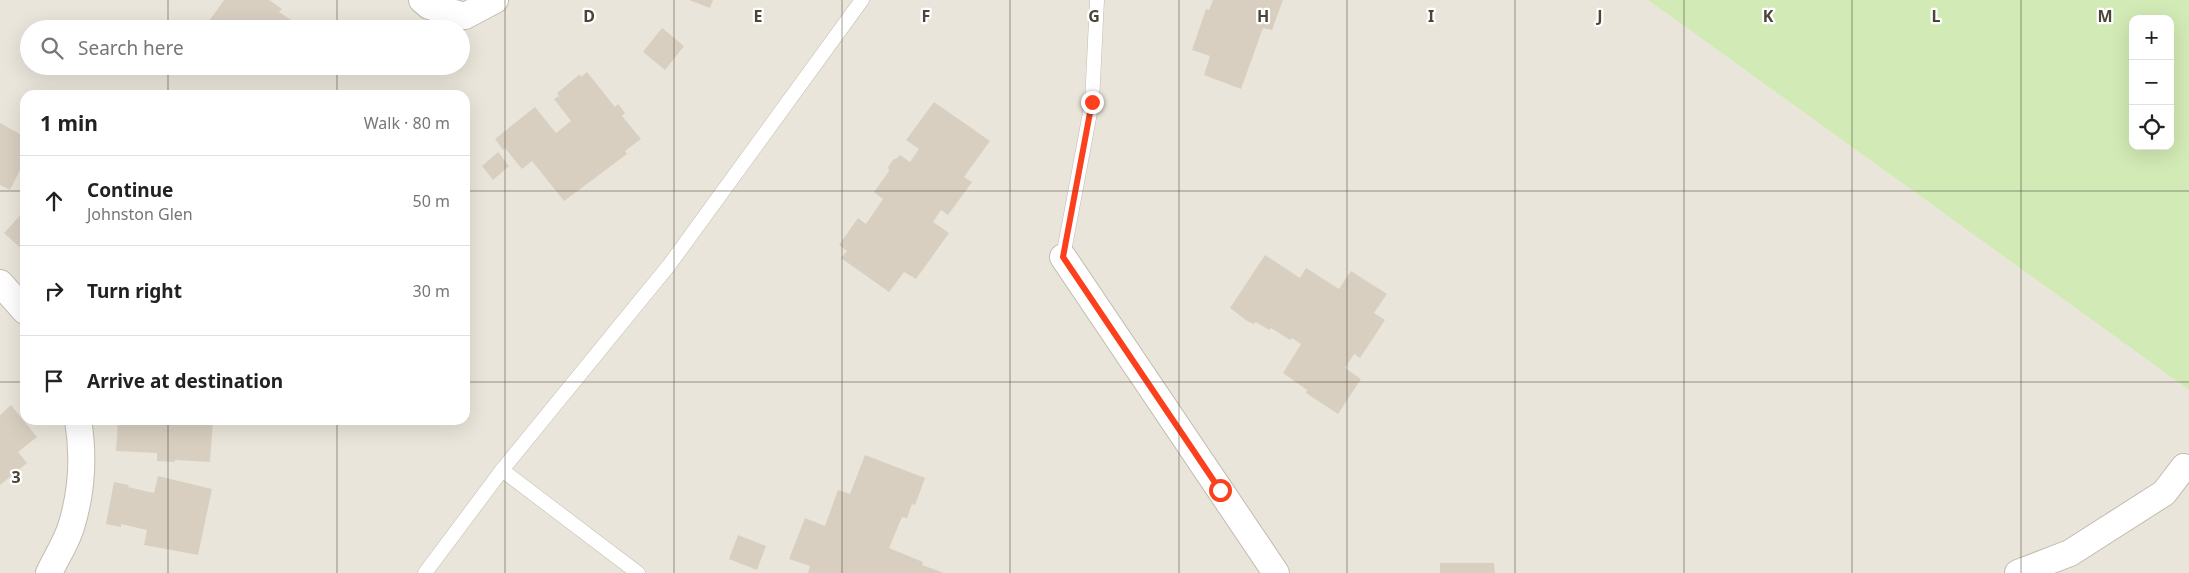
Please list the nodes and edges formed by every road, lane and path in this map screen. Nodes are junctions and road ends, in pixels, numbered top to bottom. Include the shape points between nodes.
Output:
1 (422, 0) edge
2 (495, 0) edge
3 (862, 0) edge
4 (1097, 0) edge
5 (1063, 257) joint
6 (0, 283) edge
7 (20, 305) edge
8 (79, 425) edge
9 (2184, 467) dead end
10 (502, 470) junction
11 (49, 573) edge
12 (425, 573) edge
13 (638, 573) edge
14 (1276, 573) edge
15 (2018, 573) edge

1 - 2 street via 429,6 465,16
3 - 10 lane via 670,264
4 - 5 lane via 1092,102
5 - 14 street
6 - 7 street
8 - 11 street via 82,477 70,528
9 - 15 street via 2164,493 2070,553
10 - 12 lane
10 - 13 lane

